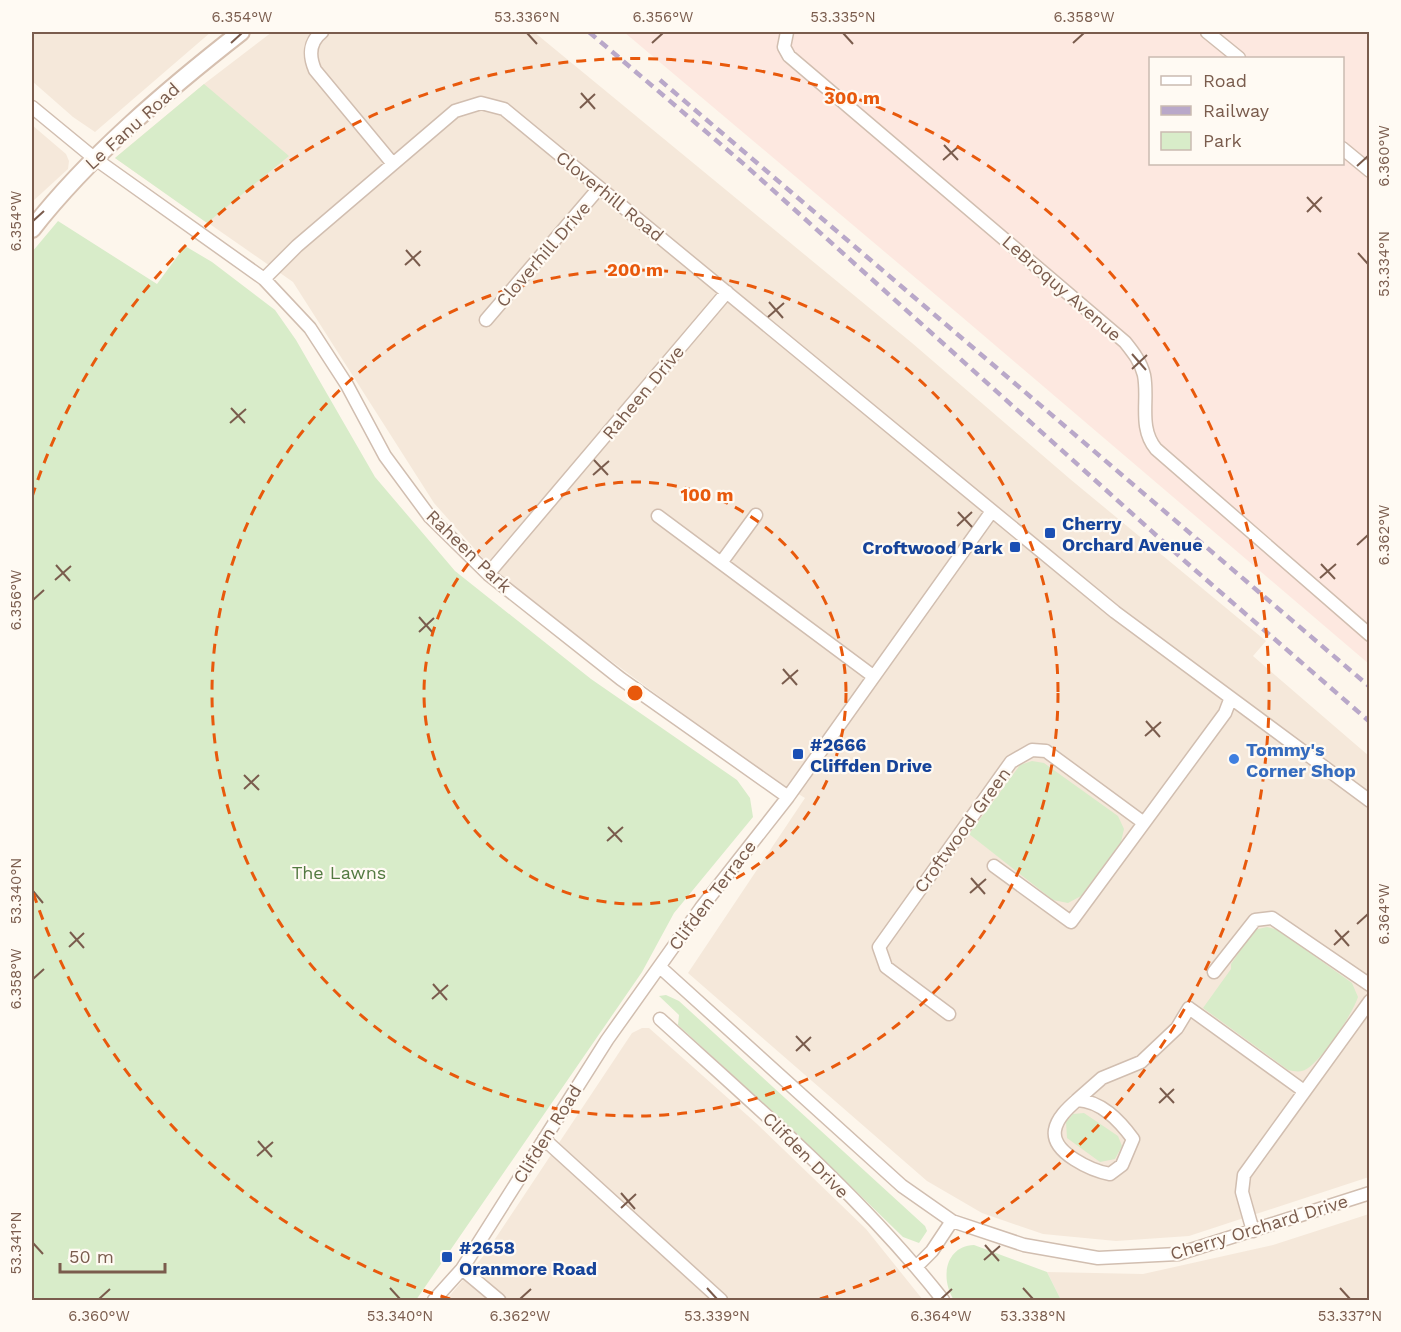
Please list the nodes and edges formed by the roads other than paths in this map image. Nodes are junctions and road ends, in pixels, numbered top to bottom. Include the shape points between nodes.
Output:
1 (241, 32) edge
2 (322, 32) edge
3 (1207, 32) edge
4 (785, 36) edge
5 (1238, 57) edge
6 (32, 106) edge
7 (1344, 150) edge
8 (94, 158) junction
9 (393, 164) junction
10 (1370, 171) edge
11 (599, 188) junction
12 (32, 229) edge
13 (264, 279) junction
14 (727, 292) junction
15 (486, 320) dead end
16 (992, 511) junction
17 (756, 515) dead end
18 (658, 516) dead end
19 (721, 563) junction
20 (488, 574) junction
21 (1370, 635) edge
22 (873, 676) junction
23 (1230, 700) junction
24 (788, 797) junction
25 (1370, 801) edge
26 (1144, 823) junction
27 (994, 866) dead end
28 (661, 968) junction
29 (1214, 972) dead end
30 (1370, 985) edge
31 (1370, 1001) edge
32 (949, 1014) dead end
33 (660, 1019) dead end
34 (776, 1072) joint
35 (1304, 1091) junction
36 (1077, 1100) junction
37 (544, 1139) junction
38 (1370, 1193) edge
39 (952, 1221) junction
40 (1252, 1231) junction
41 (916, 1267) junction
42 (462, 1269) junction
43 (434, 1300) edge
44 (499, 1300) edge
45 (721, 1300) edge
46 (943, 1300) edge

1 - 8 street, Le Fanu Road
2 - 9 street via 311,47 315,70
3 - 5 street
4 - 21 street, LeBroquy Avenue via 789,56 1125,342 1144,375 1144,418 1156,449
6 - 8 street, Raheen Park
7 - 10 street
8 - 12 street, Le Fanu Road
8 - 13 street, Raheen Park
9 - 11 street, Cloverhill Road via 455,111 481,103 504,109
9 - 13 street, Cloverhill Road
11 - 14 street, Cloverhill Road
11 - 15 street, Cloverhill Drive
13 - 20 street, Raheen Park via 310,328 385,456 430,517
14 - 16 street, Cloverhill Road
14 - 20 street, Raheen Drive
16 - 22 street
16 - 23 street, Cloverhill Road
17 - 19 street
18 - 19 street
19 - 22 street
20 - 24 street, Raheen Park via 621,679
22 - 24 street
23 - 25 street
23 - 26 street
24 - 28 street, Clifden Terrace via 701,908
26 - 27 street via 1071,922
26 - 32 street, Croftwood Green via 1046,751 1032,750 1011,762 879,947 886,967
28 - 34 street, Clifden Terrace
28 - 37 street, Clifden Road via 607,1040
29 - 30 street via 1255,920 1272,918
31 - 35 street
33 - 41 street, Clifden Drive via 794,1142
34 - 39 street, Cherry Orchard Drive via 902,1186
35 - 36 street via 1189,1008 1177,1028 1141,1062 1102,1078
35 - 40 street via 1244,1175 1242,1192
36 - 36 street via 1090,1100 1105,1110 1133,1139 1122,1165 1110,1174 1084,1166 1056,1140 1054,1131 1060,1118
37 - 42 street, Clifden Road
37 - 45 street
38 - 40 street, Cherry Orchard Drive
39 - 40 street, Cherry Orchard Drive via 1024,1245 1098,1258 1178,1254
39 - 41 street
41 - 46 street, Clifden Drive
42 - 43 street, Clifden Road
42 - 44 street

